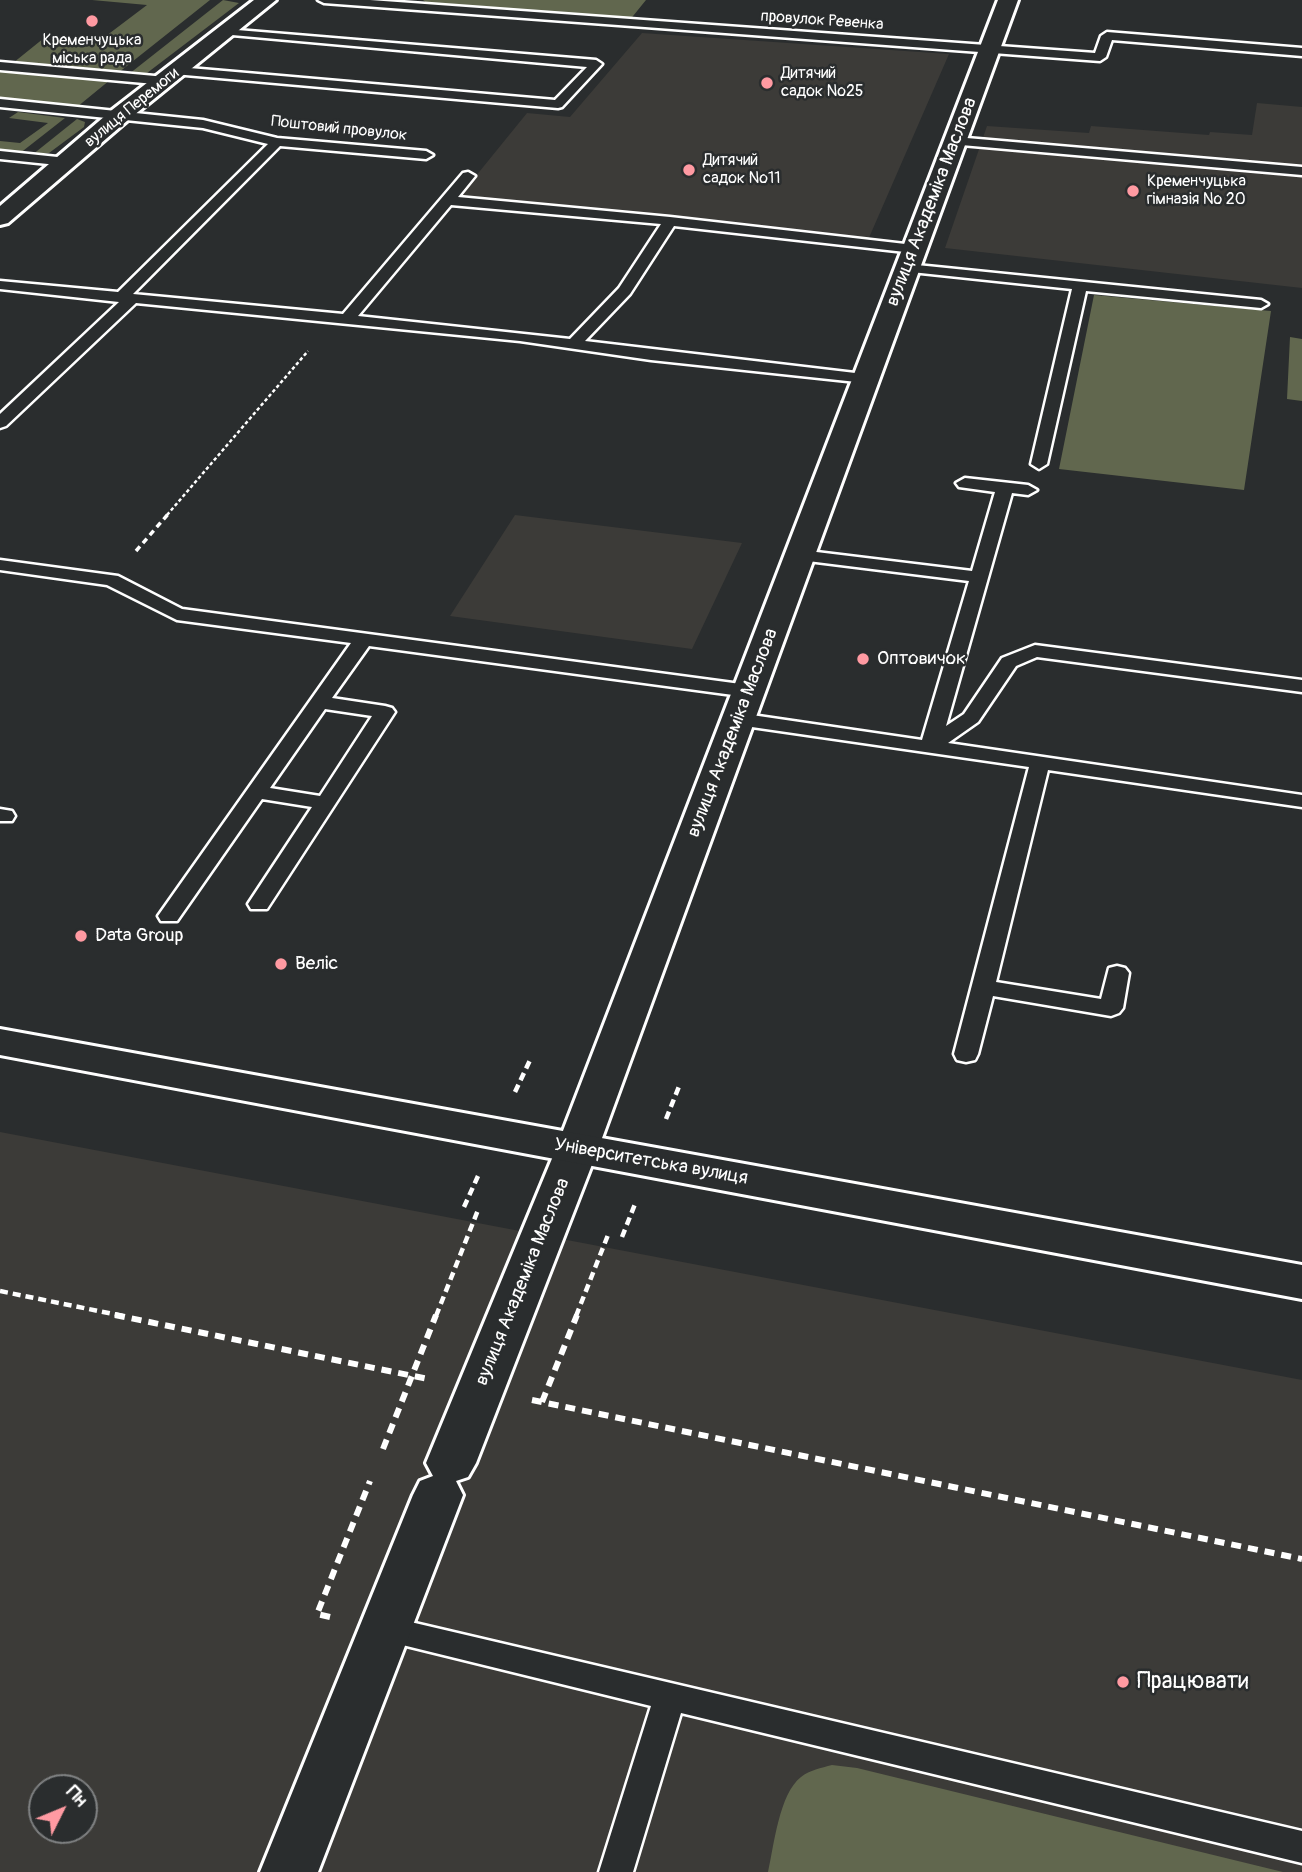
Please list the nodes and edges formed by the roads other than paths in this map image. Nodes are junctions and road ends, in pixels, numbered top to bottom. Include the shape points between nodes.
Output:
1 (265, 0) edge
2 (324, 0) edge
3 (1008, 0) edge
4 (404, 3) edge
5 (225, 33) junction
6 (398, 47) junction
7 (989, 49) junction
8 (1302, 52) edge
9 (388, 57) dead end
10 (0, 66) edge
11 (172, 76) junction
12 (0, 103) edge
13 (120, 115) junction
14 (955, 141) junction
15 (277, 142) junction
16 (0, 155) edge
17 (426, 155) dead end
18 (67, 162) junction
19 (1302, 171) edge
20 (468, 176) dead end
21 (447, 200) junction
22 (0, 218) edge
23 (670, 220) junction
24 (910, 259) junction
25 (0, 285) edge
26 (1080, 286) junction
27 (126, 298) junction
28 (1261, 304) dead end
29 (342, 319) junction
30 (573, 344) junction
31 (866, 379) junction
32 (0, 423) edge
33 (1039, 464) dead end
34 (965, 483) dead end
35 (1005, 488) junction
36 (1028, 490) dead end
37 (800, 555) junction
38 (0, 565) edge
39 (979, 578) junction
40 (364, 639) junction
41 (1302, 686) edge
42 (319, 702) junction
43 (743, 705) junction
44 (930, 747) junction
45 (1040, 763) junction
46 (256, 792) junction
47 (1302, 802) edge
48 (326, 803) junction
49 (259, 904) dead end
50 (169, 916) dead end
51 (1118, 973) dead end
52 (983, 987) junction
53 (0, 1042) edge
54 (966, 1054) dead end
55 (577, 1149) junction
56 (1302, 1282) edge
57 (385, 1629) junction
58 (670, 1696) junction
59 (1302, 1847) edge
60 (289, 1872) edge
61 (616, 1872) edge

1 - 5 street, вулиця Перемоги
2 - 4 lane, провулок Ревенка
3 - 7 street, вулиця Академіка Маслова
4 - 7 lane, провулок Ревенка
5 - 6 lane
5 - 11 street, вулиця Перемоги
6 - 9 lane
6 - 11 lane via 596,64 558,104
7 - 8 lane, провулок Ревенка via 1100,57 1107,36
7 - 14 street, вулиця Академіка Маслова
10 - 11 lane
11 - 13 street, вулиця Перемоги
12 - 13 lane, Поштовий провулок
13 - 15 lane, Поштовий провулок via 203,124
13 - 18 street, вулиця Перемоги
14 - 19 lane
14 - 24 street, вулиця Академіка Маслова
15 - 17 lane, Поштовий провулок
15 - 27 lane
16 - 18 lane
18 - 22 street, вулиця Перемоги
20 - 21 lane
21 - 23 lane
21 - 29 lane
23 - 24 lane
23 - 30 lane via 625,291
24 - 26 lane
24 - 31 street, вулиця Академіка Маслова
25 - 27 lane
26 - 28 lane
26 - 33 lane
27 - 29 lane
27 - 32 lane
29 - 30 lane
30 - 31 lane
31 - 37 street, вулиця Академіка Маслова
34 - 35 lane
35 - 36 lane
35 - 39 lane
37 - 39 lane
37 - 43 street, вулиця Академіка Маслова
38 - 40 lane via 112,580 177,614
39 - 44 lane
40 - 42 lane
40 - 43 lane
41 - 44 lane via 1035,651 1009,662 971,718
42 - 46 lane
42 - 48 lane via 386,712
43 - 44 lane
43 - 55 street, вулиця Академіка Маслова
44 - 45 lane
45 - 47 lane
45 - 52 lane
46 - 48 lane
46 - 50 lane
48 - 49 lane
51 - 52 lane via 1111,1009
52 - 54 lane
53 - 55 street, Університетська вулиця
55 - 56 street, Університетська вулиця
55 - 57 street, вулиця Академіка Маслова
57 - 58 lane
57 - 60 street, вулиця Академіка Маслова
58 - 59 lane
58 - 61 lane

